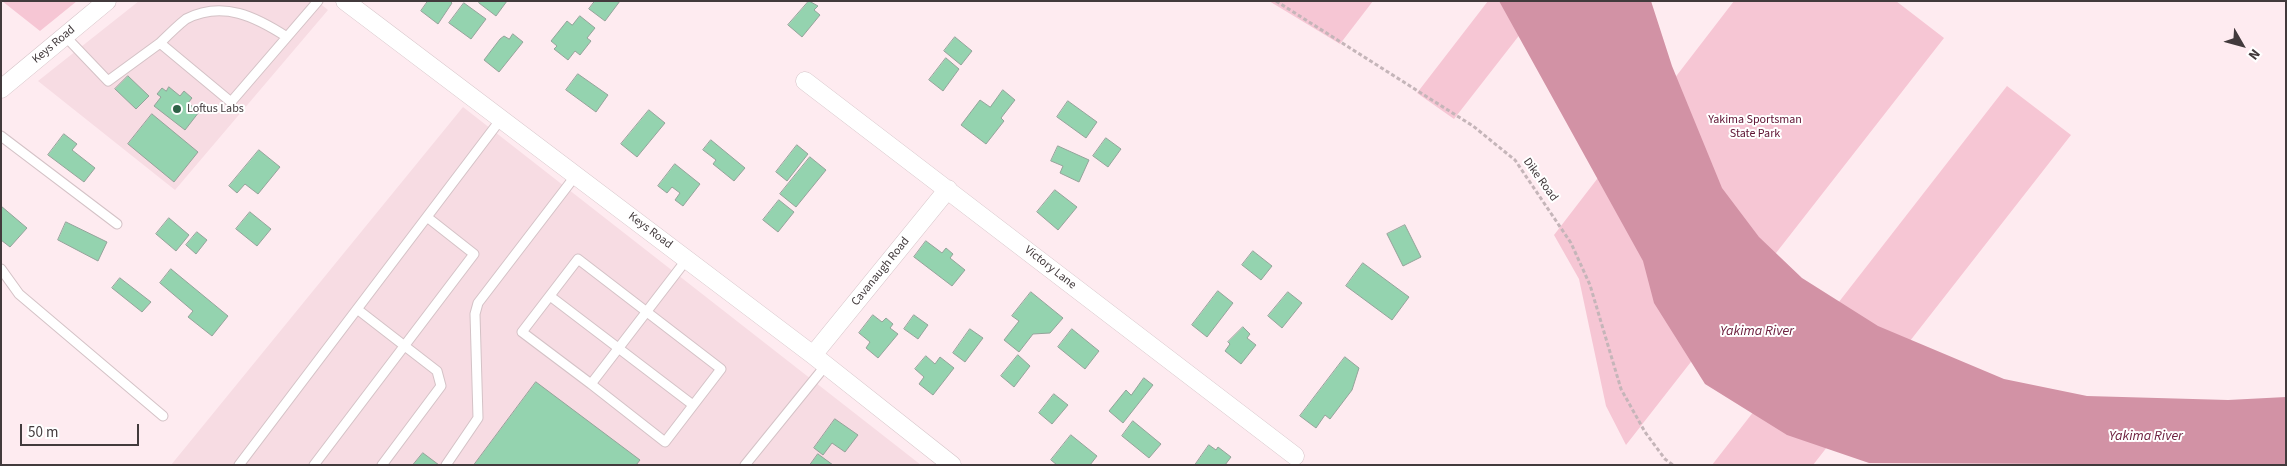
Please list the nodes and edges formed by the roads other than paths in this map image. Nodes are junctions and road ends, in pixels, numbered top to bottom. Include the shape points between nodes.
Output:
1 (107, 1) edge
2 (318, 1) edge
3 (345, 1) edge
4 (65, 36) junction
5 (287, 38) junction
6 (160, 43) junction
7 (805, 81) dead end
8 (1, 89) edge
9 (501, 119) junction
10 (1, 136) edge
11 (576, 176) junction
12 (948, 189) junction
13 (427, 217) junction
14 (117, 224) dead end
15 (687, 259) junction
16 (1, 269) edge
17 (550, 296) junction
18 (357, 309) junction
19 (647, 312) junction
20 (404, 345) junction
21 (619, 348) junction
22 (820, 360) junction
23 (591, 384) junction
24 (693, 405) junction
25 (163, 416) dead end
26 (1295, 456) dead end
27 (239, 465) edge
28 (314, 465) edge
29 (382, 465) edge
30 (446, 465) edge
31 (745, 465) edge
32 (952, 465) edge

1 - 4 street, Keys Road
2 - 5 lane
3 - 9 street, Keys Road
4 - 6 lane via 108,81
4 - 8 street, Keys Road
5 - 6 lane via 254,15 234,8 195,14
5 - 6 lane via 231,102
7 - 12 street, Victory Lane
9 - 11 street, Keys Road
9 - 13 lane
10 - 14 lane
11 - 15 street, Keys Road
11 - 30 lane via 478,303 475,314 478,418
12 - 22 street, Cavanaugh Road
12 - 26 street, Victory Lane
13 - 18 lane
13 - 20 lane via 474,254
15 - 19 lane
15 - 22 street, Keys Road
16 - 25 lane via 19,294
17 - 19 lane via 578,260
17 - 21 lane
17 - 23 lane via 522,332
18 - 20 lane
18 - 27 lane
19 - 21 lane
19 - 24 lane via 721,369
20 - 28 lane
20 - 29 lane via 437,371 441,386
21 - 23 lane
21 - 24 lane
22 - 31 lane
22 - 32 street, Keys Road
23 - 24 lane via 665,442

